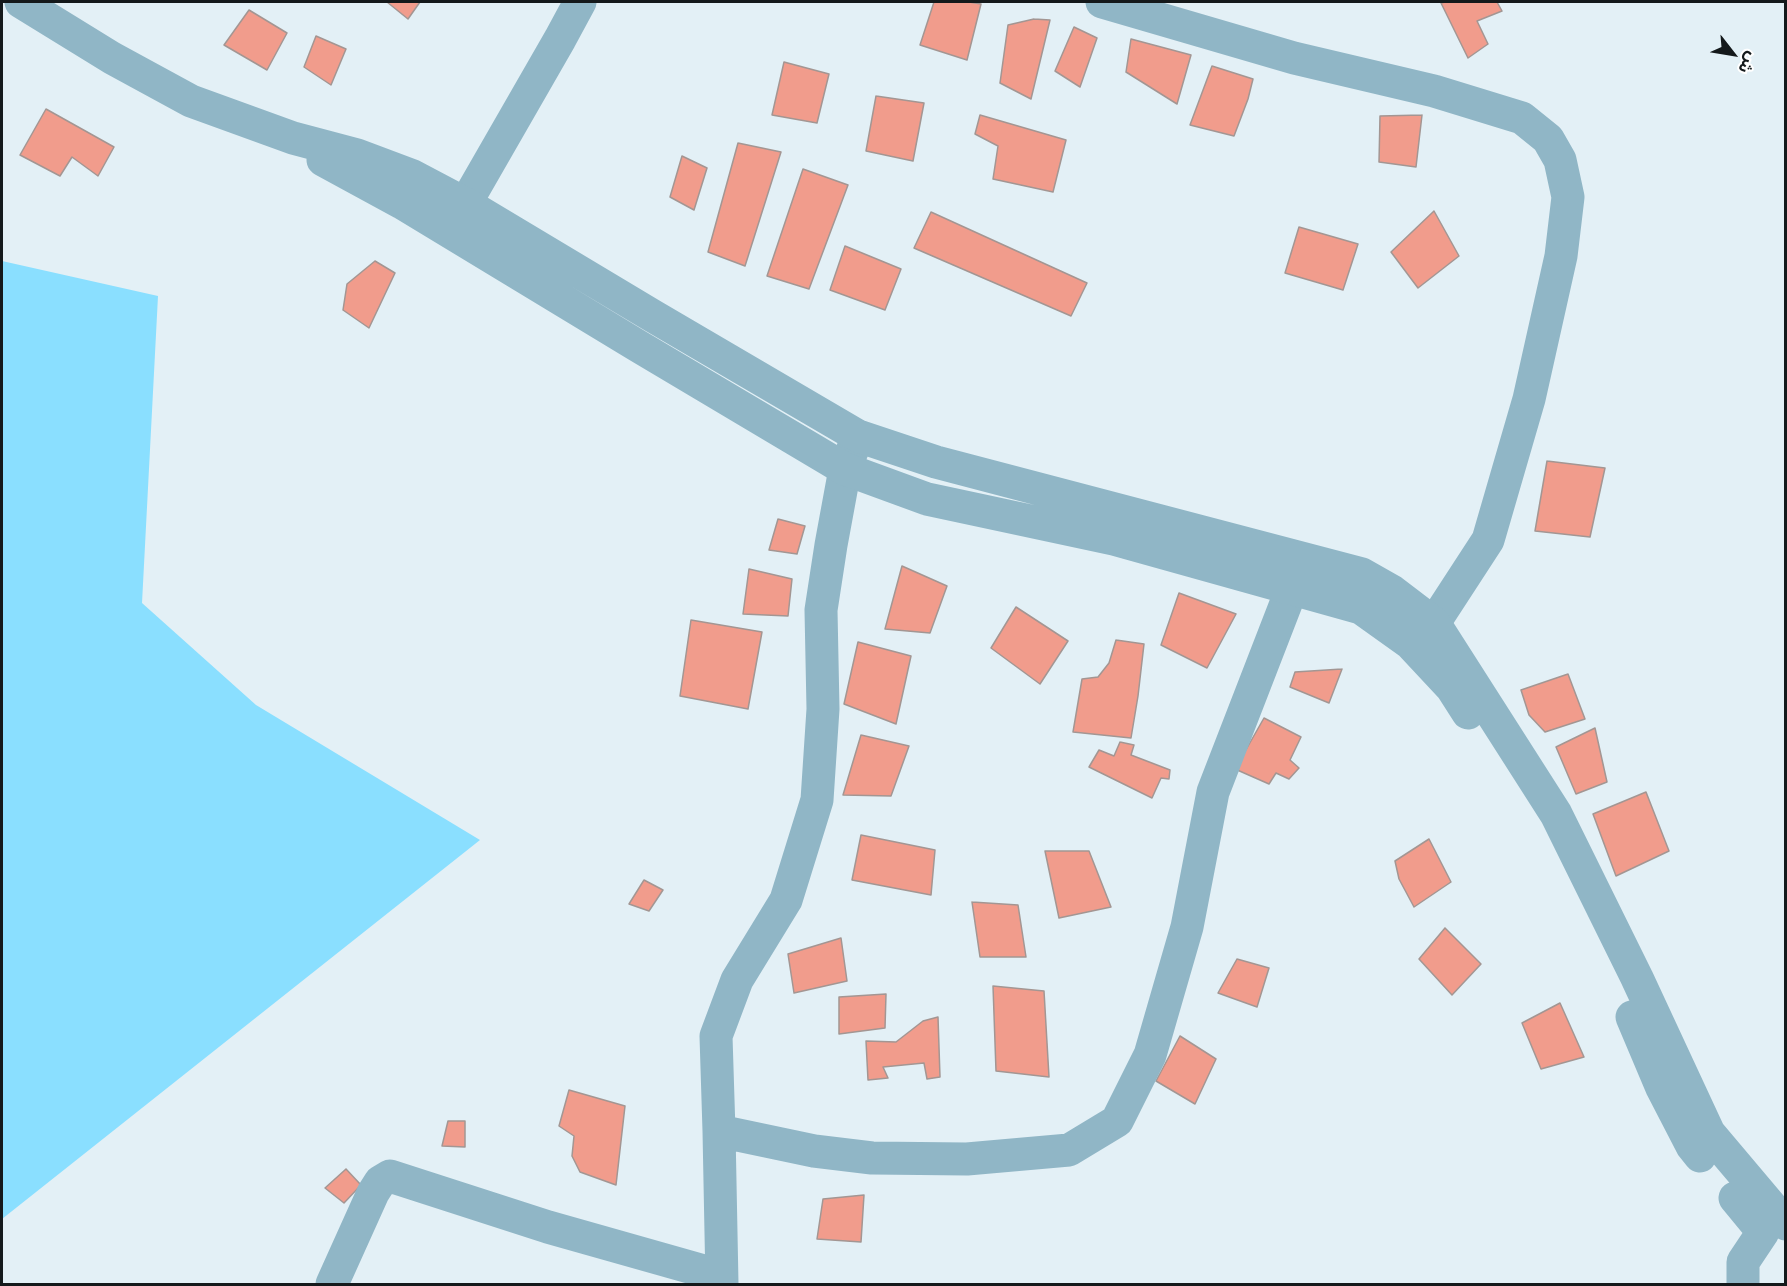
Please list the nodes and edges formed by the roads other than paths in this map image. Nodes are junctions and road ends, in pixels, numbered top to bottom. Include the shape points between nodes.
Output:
1 (25, 2) edge
2 (580, 2) edge
3 (1102, 2) edge
4 (293, 138) junction
5 (466, 204) junction
6 (450, 232) junction
7 (858, 436) junction
8 (846, 469) junction
9 (1295, 572) junction
10 (1422, 633) junction
11 (719, 1131) junction
12 (1778, 1228) edge
13 (721, 1280) edge
14 (332, 1284) edge
15 (1743, 1284) edge

1 - 4 street via 191,101
2 - 5 street
3 - 10 street via 1522,118 1548,139 1560,160 1568,197 1561,256 1529,399 1488,540
4 - 5 street via 402,172
4 - 6 street via 326,162
5 - 6 street
5 - 7 street
6 - 8 street
7 - 8 street
7 - 9 street
8 - 9 street via 927,498 1114,539
8 - 11 street via 821,610 823,709 817,800 786,900 737,980 716,1036
9 - 10 street via 1361,608
9 - 11 street via 1213,792 1187,927 1150,1055 1117,1121 1069,1150 967,1159 872,1158 814,1151
10 - 12 street via 1562,870 1692,1146
11 - 13 street
12 - 15 street via 1743,1262
13 - 14 street via 390,1176 373,1193

